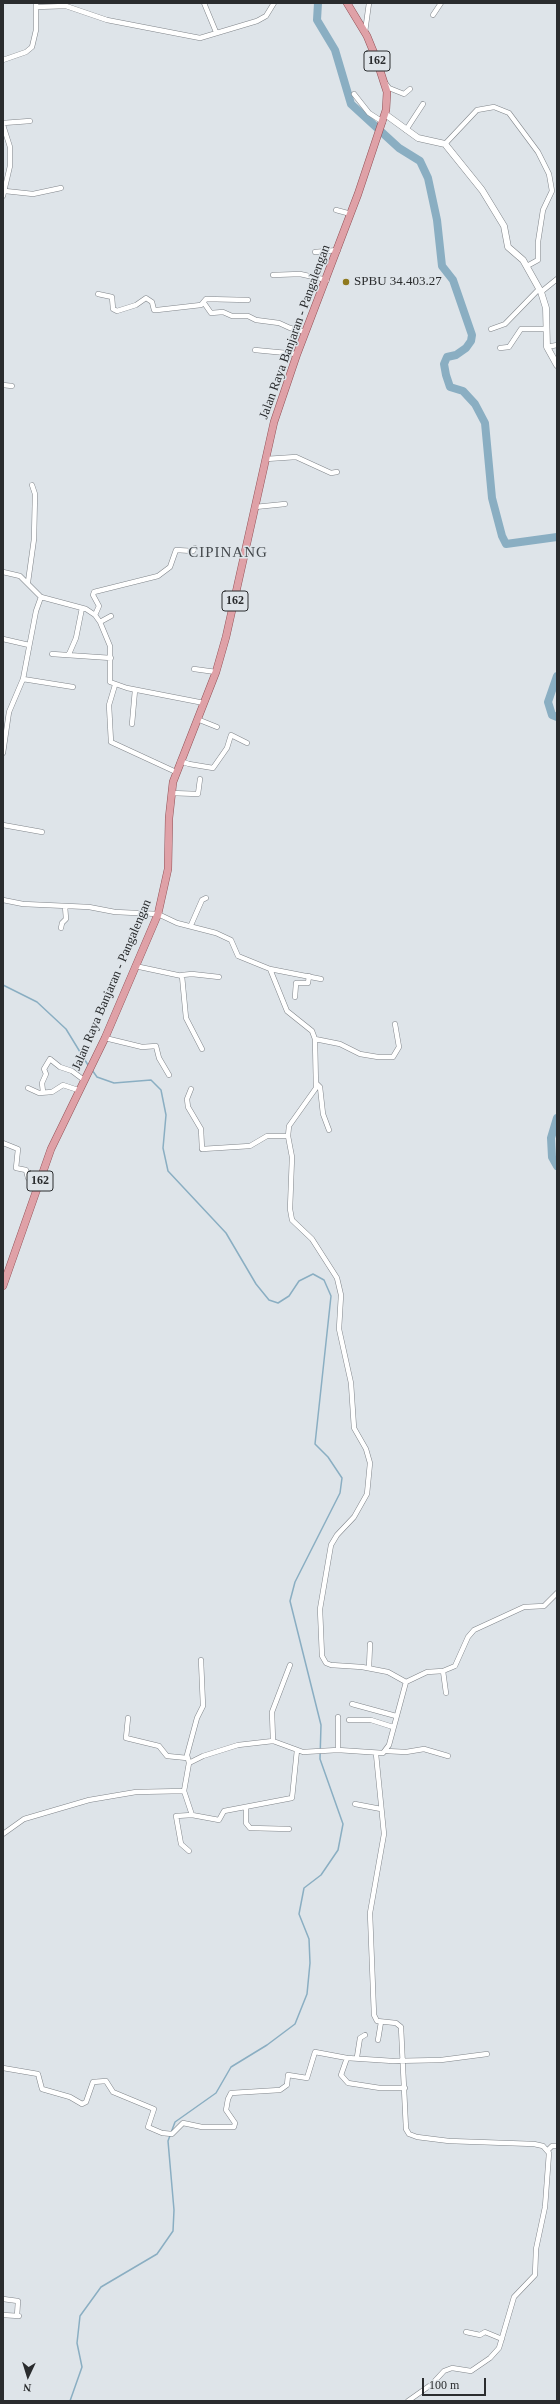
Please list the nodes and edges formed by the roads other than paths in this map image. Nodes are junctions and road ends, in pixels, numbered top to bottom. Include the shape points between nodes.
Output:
1 (204, 3) edge
2 (274, 3) edge
3 (346, 3) edge
4 (369, 3) edge
5 (441, 3) edge
6 (36, 5) edge
7 (433, 15) dead end
8 (216, 32) junction
9 (365, 32) junction
10 (3, 60) edge
11 (384, 83) junction
12 (410, 89) dead end
13 (354, 94) dead end
14 (423, 104) dead end
15 (383, 120) junction
16 (30, 121) dead end
17 (3, 124) edge
18 (406, 130) junction
19 (445, 144) junction
20 (61, 188) dead end
21 (4, 193) edge
22 (336, 210) dead end
23 (351, 214) junction
24 (338, 250) junction
25 (315, 252) dead end
26 (527, 266) junction
27 (272, 275) dead end
28 (557, 279) edge
29 (327, 280) junction
30 (540, 290) junction
31 (98, 294) dead end
32 (248, 300) dead end
33 (204, 303) junction
34 (491, 329) dead end
35 (546, 329) junction
36 (306, 332) junction
37 (557, 345) edge
38 (547, 347) junction
39 (500, 348) dead end
40 (255, 350) dead end
41 (297, 354) junction
42 (557, 365) edge
43 (3, 385) edge
44 (12, 386) dead end
45 (266, 459) junction
46 (337, 472) dead end
47 (32, 485) dead end
48 (285, 504) dead end
49 (255, 507) junction
50 (195, 548) dead end
51 (3, 572) edge
52 (28, 582) junction
53 (41, 597) junction
54 (82, 608) junction
55 (95, 615) junction
56 (111, 616) dead end
57 (100, 622) junction
58 (3, 639) edge
59 (29, 645) junction
60 (52, 654) dead end
61 (69, 654) junction
62 (111, 658) junction
63 (194, 669) dead end
64 (216, 672) junction
65 (23, 679) junction
66 (115, 684) junction
67 (73, 687) dead end
68 (135, 690) junction
69 (204, 703) junction
70 (198, 720) junction
71 (132, 724) dead end
72 (217, 728) dead end
73 (247, 743) dead end
74 (3, 753) edge
75 (180, 761) junction
76 (176, 772) junction
77 (200, 779) dead end
78 (171, 793) junction
79 (3, 825) edge
80 (42, 832) dead end
81 (206, 898) dead end
82 (3, 900) edge
83 (65, 906) junction
84 (158, 914) junction
85 (191, 925) junction
86 (61, 928) dead end
87 (136, 966) junction
88 (270, 969) junction
89 (182, 975) junction
90 (309, 976) junction
91 (218, 977) dead end
92 (321, 979) dead end
93 (295, 997) dead end
94 (395, 1024) dead end
95 (105, 1038) junction
96 (315, 1039) junction
97 (202, 1049) dead end
98 (169, 1075) dead end
99 (84, 1080) junction
100 (317, 1084) junction
101 (28, 1088) dead end
102 (191, 1089) dead end
103 (78, 1090) junction
104 (43, 1092) junction
105 (329, 1130) dead end
106 (288, 1136) junction
107 (3, 1143) edge
108 (41, 1180) junction
109 (4, 1282) edge
110 (557, 1593) edge
111 (370, 1644) dead end
112 (201, 1660) dead end
113 (290, 1665) dead end
114 (369, 1668) junction
115 (443, 1671) junction
116 (406, 1682) junction
117 (446, 1693) dead end
118 (352, 1704) dead end
119 (396, 1716) junction
120 (338, 1717) dead end
121 (128, 1718) dead end
122 (349, 1720) dead end
123 (393, 1727) junction
124 (272, 1741) junction
125 (297, 1750) junction
126 (338, 1750) junction
127 (386, 1750) junction
128 (376, 1754) junction
129 (448, 1756) dead end
130 (188, 1760) junction
131 (184, 1791) junction
132 (355, 1804) dead end
133 (246, 1808) junction
134 (381, 1809) junction
135 (192, 1815) junction
136 (289, 1829) dead end
137 (3, 1834) edge
138 (189, 1851) dead end
139 (381, 2022) junction
140 (365, 2035) dead end
141 (378, 2040) dead end
142 (487, 2054) dead end
143 (357, 2057) junction
144 (347, 2058) junction
145 (404, 2061) junction
146 (3, 2068) edge
147 (405, 2088) junction
148 (557, 2146) edge
149 (548, 2150) junction
150 (3, 2299) edge
151 (3, 2315) edge
152 (466, 2332) dead end
153 (502, 2339) junction
154 (408, 2401) edge

1 - 8 street
2 - 8 street via 266,16 257,21
3 - 9 main road, Jalan Raya Banjaran - Pangalengan / 162
4 - 9 street
5 - 7 street
6 - 8 street via 66,6 107,20 200,38
6 - 10 street via 36,30 32,47 26,52
9 - 11 main road, Jalan Raya Banjaran - Pangalengan / 162
11 - 12 street via 404,94
11 - 15 main road, Jalan Raya Banjaran - Pangalengan / 162 via 388,98
13 - 15 street via 369,113
14 - 18 street
15 - 18 street
15 - 23 main road, Jalan Raya Banjaran - Pangalengan / 162
16 - 17 street
17 - 21 street via 10,147 10,166
18 - 19 street via 422,139
19 - 26 street via 482,190 504,226 510,250
19 - 26 street via 477,110 494,107 509,112 538,152 549,174 552,191 544,210 538,242 538,260
20 - 21 street via 33,194
22 - 23 street
23 - 24 main road, Jalan Raya Banjaran - Pangalengan / 162
24 - 25 street
24 - 29 main road, Jalan Raya Banjaran - Pangalengan / 162
26 - 30 street
27 - 29 street via 300,274
28 - 30 street
29 - 36 main road, Jalan Raya Banjaran - Pangalengan / 162
30 - 34 street via 505,324
30 - 35 street via 546,305
31 - 33 street via 113,297 115,310 126,309 146,298 152,302 155,310
32 - 33 street via 206,299
33 - 36 street via 211,313 248,316
35 - 38 street
35 - 39 street via 521,328 509,347
36 - 41 main road, Jalan Raya Banjaran - Pangalengan / 162
37 - 38 street
38 - 42 street
40 - 41 street
41 - 45 main road, Jalan Raya Banjaran - Pangalengan / 162 via 274,422
43 - 44 street
45 - 46 street via 296,457 330,473
45 - 49 main road, Jalan Raya Banjaran - Pangalengan / 162
47 - 52 street via 35,494 34,539
48 - 49 street
49 - 64 main road, Jalan Raya Banjaran - Pangalengan / 162 via 237,596
50 - 55 street via 193,551 176,550 170,567 158,576 94,592 99,606
51 - 52 street via 20,576
52 - 53 street
53 - 54 street
53 - 59 street
54 - 55 street
54 - 61 street via 76,638 72,641
55 - 57 street
56 - 57 street
57 - 62 street via 108,638
58 - 59 street
59 - 65 street
60 - 61 street
61 - 62 street
62 - 66 street via 109,680
63 - 64 street
64 - 69 main road, Jalan Raya Banjaran - Pangalengan / 162
65 - 67 street
65 - 74 street via 9,712
66 - 68 street
66 - 76 street via 109,705 111,742
68 - 69 street
68 - 71 street
69 - 70 main road, Jalan Raya Banjaran - Pangalengan / 162
70 - 72 street
70 - 75 main road, Jalan Raya Banjaran - Pangalengan / 162
73 - 75 street via 231,735 227,748 213,768
75 - 76 main road, Jalan Raya Banjaran - Pangalengan / 162
76 - 78 main road, Jalan Raya Banjaran - Pangalengan / 162
77 - 78 street via 198,794
78 - 84 main road, Jalan Raya Banjaran - Pangalengan / 162 via 168,818 168,869
79 - 80 street
81 - 85 street via 202,900
82 - 83 street via 23,904
83 - 84 street
83 - 86 street via 66,919 62,922
84 - 85 street via 177,923
84 - 87 main road, Jalan Raya Banjaran - Pangalengan / 162
85 - 88 street via 231,940 238,956
87 - 89 street
87 - 95 main road, Jalan Raya Banjaran - Pangalengan / 162
88 - 90 street
88 - 96 street via 287,1011 310,1028
89 - 91 street
89 - 97 street via 186,1018
90 - 92 street
90 - 93 street via 308,984 296,983
94 - 96 street via 399,1047 392,1057 360,1054 340,1044
95 - 98 street via 142,1047 156,1046 159,1058
95 - 99 main road, Jalan Raya Banjaran - Pangalengan / 162
96 - 100 street
99 - 103 main road, Jalan Raya Banjaran - Pangalengan / 162
99 - 104 street via 60,1068 50,1059 44,1069 46,1074 42,1083
100 - 105 street via 320,1087 323,1114
100 - 106 street via 313,1094 290,1123
101 - 104 street
102 - 106 street via 187,1100 188,1107 201,1129 202,1149 250,1146 267,1136
103 - 104 street via 63,1084 52,1092
103 - 108 main road, Jalan Raya Banjaran - Pangalengan / 162 via 51,1149
106 - 114 street via 292,1157 290,1213 292,1220 312,1239 337,1278 341,1295 339,1329 352,1388 354,1428 366,1449 370,1463 367,1494 354,1516 331,1545 320,1609 322,1656 326,1663 331,1665
107 - 108 street via 18,1149 16,1168 26,1170 26,1176 30,1179
108 - 109 main road, Jalan Raya Banjaran - Pangalengan / 162
110 - 115 street via 544,1606 524,1607 478,1627 468,1637 457,1664
111 - 114 street
112 - 130 street via 203,1706 197,1718
113 - 124 street via 272,1712
114 - 116 street via 388,1672
115 - 116 street via 427,1672
115 - 117 street
116 - 119 street
118 - 119 street
119 - 123 street
120 - 126 street
121 - 130 street via 126,1738 159,1746 167,1756
122 - 123 street via 371,1720
123 - 127 street
124 - 125 street
124 - 130 street via 238,1745
125 - 126 street
125 - 133 street via 292,1782 293,1798
126 - 128 street
127 - 128 street
127 - 129 street via 406,1752 424,1749
128 - 134 street
130 - 131 street
131 - 135 street
131 - 137 street via 136,1792 89,1800 24,1819
132 - 134 street
133 - 135 street via 222,1811 220,1820
133 - 136 street via 246,1822 250,1828
134 - 139 street via 384,1834 370,1922 374,2018
135 - 138 street via 176,1816 181,1844
139 - 141 street
139 - 145 street via 396,2023 401,2027
140 - 143 street via 360,2038
142 - 145 street via 441,2060
143 - 144 street
143 - 145 street
144 - 146 street via 315,2052 307,2078 288,2075 286,2085 280,2090 231,2093 226,2110 235,2123 234,2127 202,2127 183,2123 171,2134 148,2127 154,2109 113,2092 106,2081 93,2082 86,2102 82,2104 70,2097 42,2089 38,2074
144 - 147 street via 341,2074 348,2083 380,2088
145 - 147 street
147 - 149 street via 405,2125 412,2135 464,2142 534,2144
148 - 149 street via 552,2146
149 - 153 street via 545,2207 536,2250 536,2271 532,2280 514,2297
150 - 151 street via 18,2301 19,2316
152 - 153 street via 480,2335 485,2332
153 - 154 street via 496,2353 473,2370 468,2372 452,2368 444,2371 432,2384

